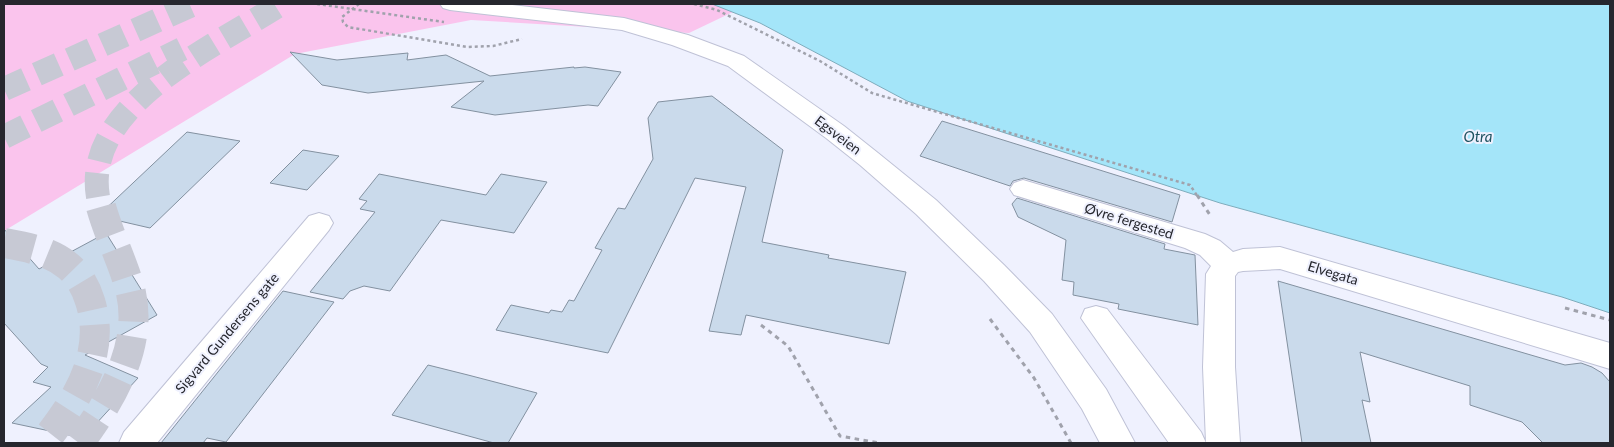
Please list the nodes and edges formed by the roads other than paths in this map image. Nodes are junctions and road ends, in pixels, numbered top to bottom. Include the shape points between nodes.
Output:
1 (447, 13) edge
2 (1023, 188) dead end
3 (318, 223) dead end
4 (1236, 262) junction
5 (1096, 318) dead end
6 (1610, 356) edge
7 (136, 443) edge
8 (1118, 443) edge
9 (1189, 443) edge
10 (1222, 443) edge

1 - 8 street, Egsveien via 624,24 736,61 870,159 994,272 1041,323 1094,399
2 - 4 street, Øvre fergested via 1195,241
3 - 7 street, Sigvard Gundersens gate
4 - 6 street, Elvegata via 1280,258
4 - 10 street via 1221,274 1219,367
5 - 9 street

